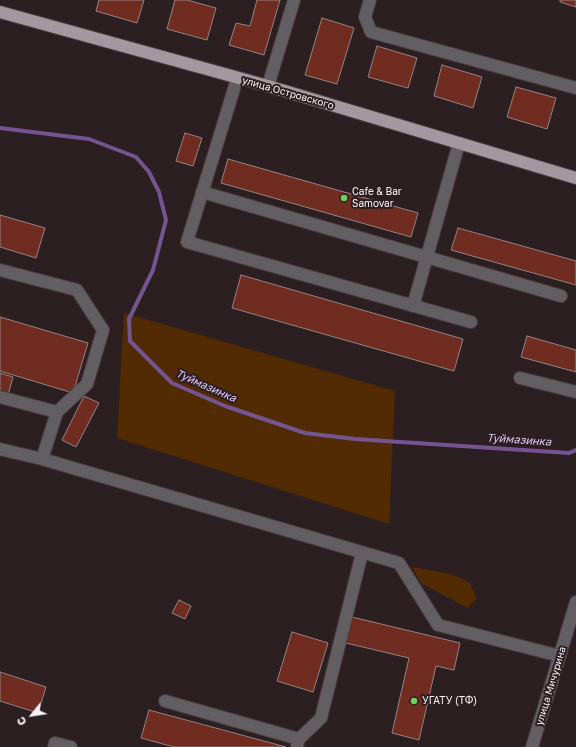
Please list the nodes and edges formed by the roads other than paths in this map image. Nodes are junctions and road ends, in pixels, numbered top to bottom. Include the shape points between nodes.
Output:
1 (294, 0) edge
2 (370, 0) edge
3 (0, 12) edge
4 (237, 79) junction
5 (268, 86) junction
6 (576, 88) edge
7 (459, 143) junction
8 (576, 178) edge
9 (202, 192) junction
10 (427, 257) junction
11 (0, 270) edge
12 (562, 296) dead end
13 (413, 306) junction
14 (471, 322) dead end
15 (520, 378) dead end
16 (576, 392) edge
17 (0, 397) edge
18 (57, 412) junction
19 (0, 449) edge
20 (42, 460) junction
21 (362, 552) junction
22 (576, 602) edge
23 (560, 656) junction
24 (164, 701) dead end
25 (298, 743) edge
26 (54, 747) edge
27 (71, 747) edge
28 (532, 747) edge

1 - 5 street
2 - 6 street via 365,17 371,32
3 - 4 main road, улица Островского
4 - 5 main road, улица Островского
4 - 9 street
5 - 7 main road, улица Островского
7 - 8 main road, улица Островского
7 - 10 street
9 - 10 street
9 - 13 street via 187,242
10 - 12 street
10 - 13 street
11 - 18 street via 77,290 103,330 88,384
13 - 14 street
15 - 16 street
17 - 18 street
18 - 20 street
19 - 20 street
20 - 21 street
21 - 23 street via 399,563 438,625
21 - 25 street via 321,718
22 - 23 street, улица Мичурина
23 - 28 street, улица Мичурина
24 - 25 street
26 - 27 street via 55,743

